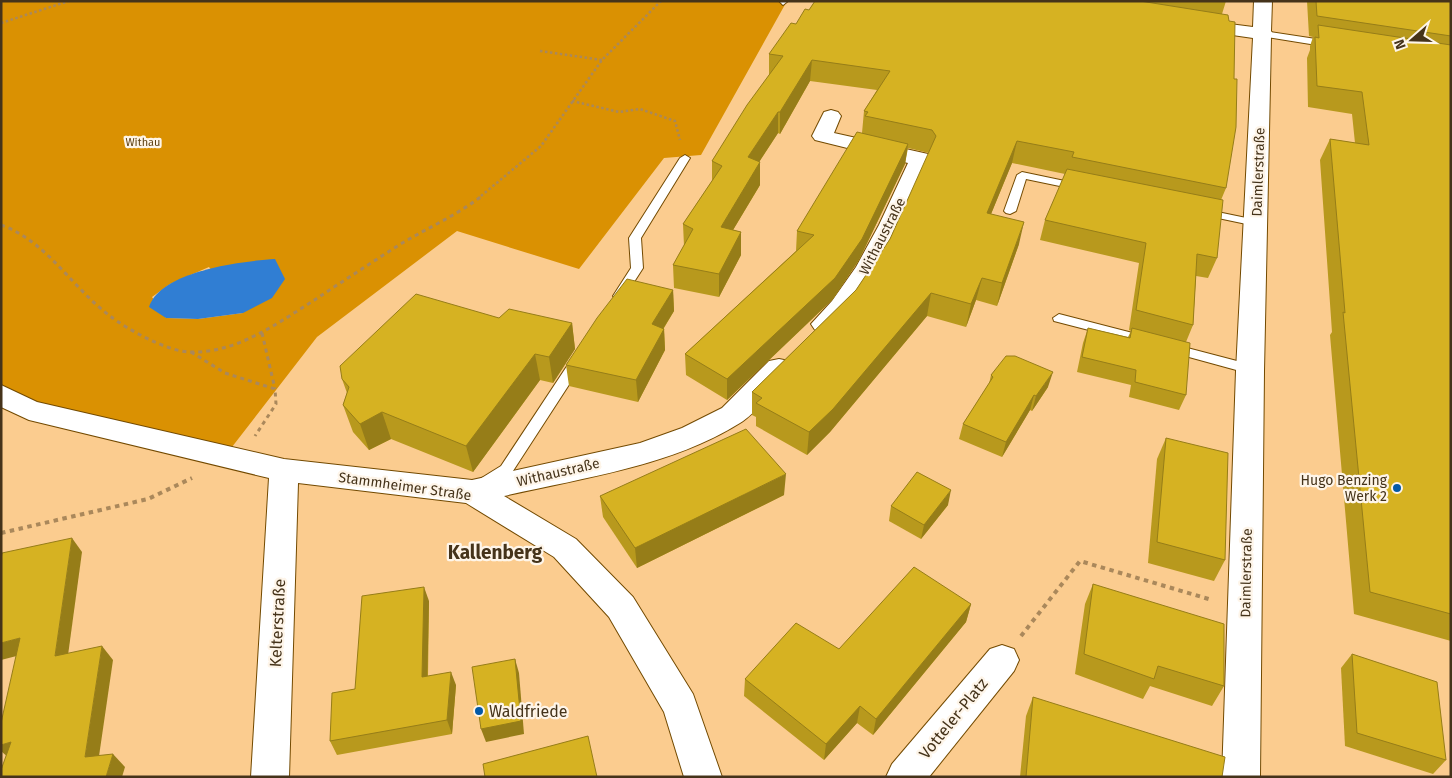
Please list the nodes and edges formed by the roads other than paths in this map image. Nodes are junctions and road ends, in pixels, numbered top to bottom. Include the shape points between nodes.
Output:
1 (1263, 1) edge
2 (1177, 22) edge
3 (1264, 34) junction
4 (1340, 45) edge
5 (831, 116) dead end
6 (685, 158) road end
7 (1090, 189) edge
8 (1188, 209) edge
9 (1010, 211) dead end
10 (1256, 223) junction
11 (611, 308) edge
12 (1059, 318) dead end
13 (585, 349) edge
14 (1251, 369) junction
15 (1, 395) edge
16 (284, 470) junction
17 (472, 492) junction
18 (1002, 660) road end
19 (270, 777) edge
20 (703, 777) edge
21 (905, 777) edge
22 (1241, 777) edge

1 - 3 street, Daimlerstraße
2 - 3 street
3 - 4 lane
3 - 10 street, Daimlerstraße
5 - 17 street, Withaustraße via 822,136 920,159 873,261 843,306 732,414 692,436 642,453
6 - 11 lane via 636,238 637,268
7 - 9 lane via 1022,175
8 - 10 lane
10 - 14 street, Daimlerstraße
12 - 14 lane
13 - 17 lane via 506,470
14 - 22 street, Daimlerstraße
15 - 16 street, Stammheimer Straße via 29,410
16 - 17 street, Stammheimer Straße
16 - 19 street, Kelterstraße
17 - 20 street, Stammheimer Straße via 565,548 621,606 680,706
18 - 21 street, Votteler-Platz

